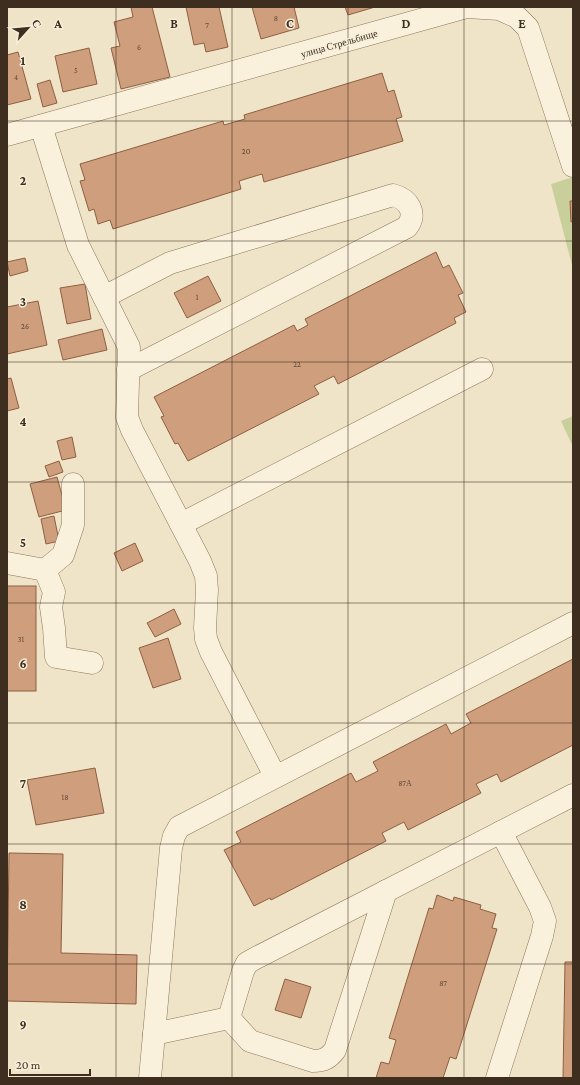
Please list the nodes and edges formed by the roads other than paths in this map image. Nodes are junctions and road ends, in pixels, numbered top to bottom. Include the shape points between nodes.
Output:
1 (41, 126) junction
2 (7, 135) edge
3 (573, 166) edge
4 (104, 297) junction
5 (482, 369) dead end
6 (128, 370) junction
7 (73, 484) dead end
8 (181, 524) junction
9 (7, 563) edge
10 (45, 570) junction
11 (573, 623) edge
12 (92, 663) dead end
13 (275, 776) junction
14 (573, 795) edge
15 (501, 832) junction
16 (386, 891) junction
17 (229, 1018) junction
18 (154, 1034) junction
19 (150, 1078) edge
20 (496, 1078) edge

1 - 2 street, улица Стрельбище
1 - 3 street, улица Стрельбище via 467,7 499,9 517,17 528,28
1 - 4 street via 78,245
4 - 6 street via 129,347
4 - 6 street via 170,263 393,195 400,197 408,205 412,216 412,221 407,226
5 - 8 street
6 - 8 street via 127,417
7 - 10 street via 73,525 63,555
8 - 13 street via 206,576 206,639
9 - 10 street
10 - 12 street via 54,592 51,607 56,657
11 - 13 street
13 - 18 street via 178,827 171,848
14 - 15 street
15 - 16 street
15 - 20 street via 545,921
16 - 17 street via 247,963
16 - 17 street via 331,1056 323,1061 314,1061 250,1041
17 - 18 street
18 - 19 street

